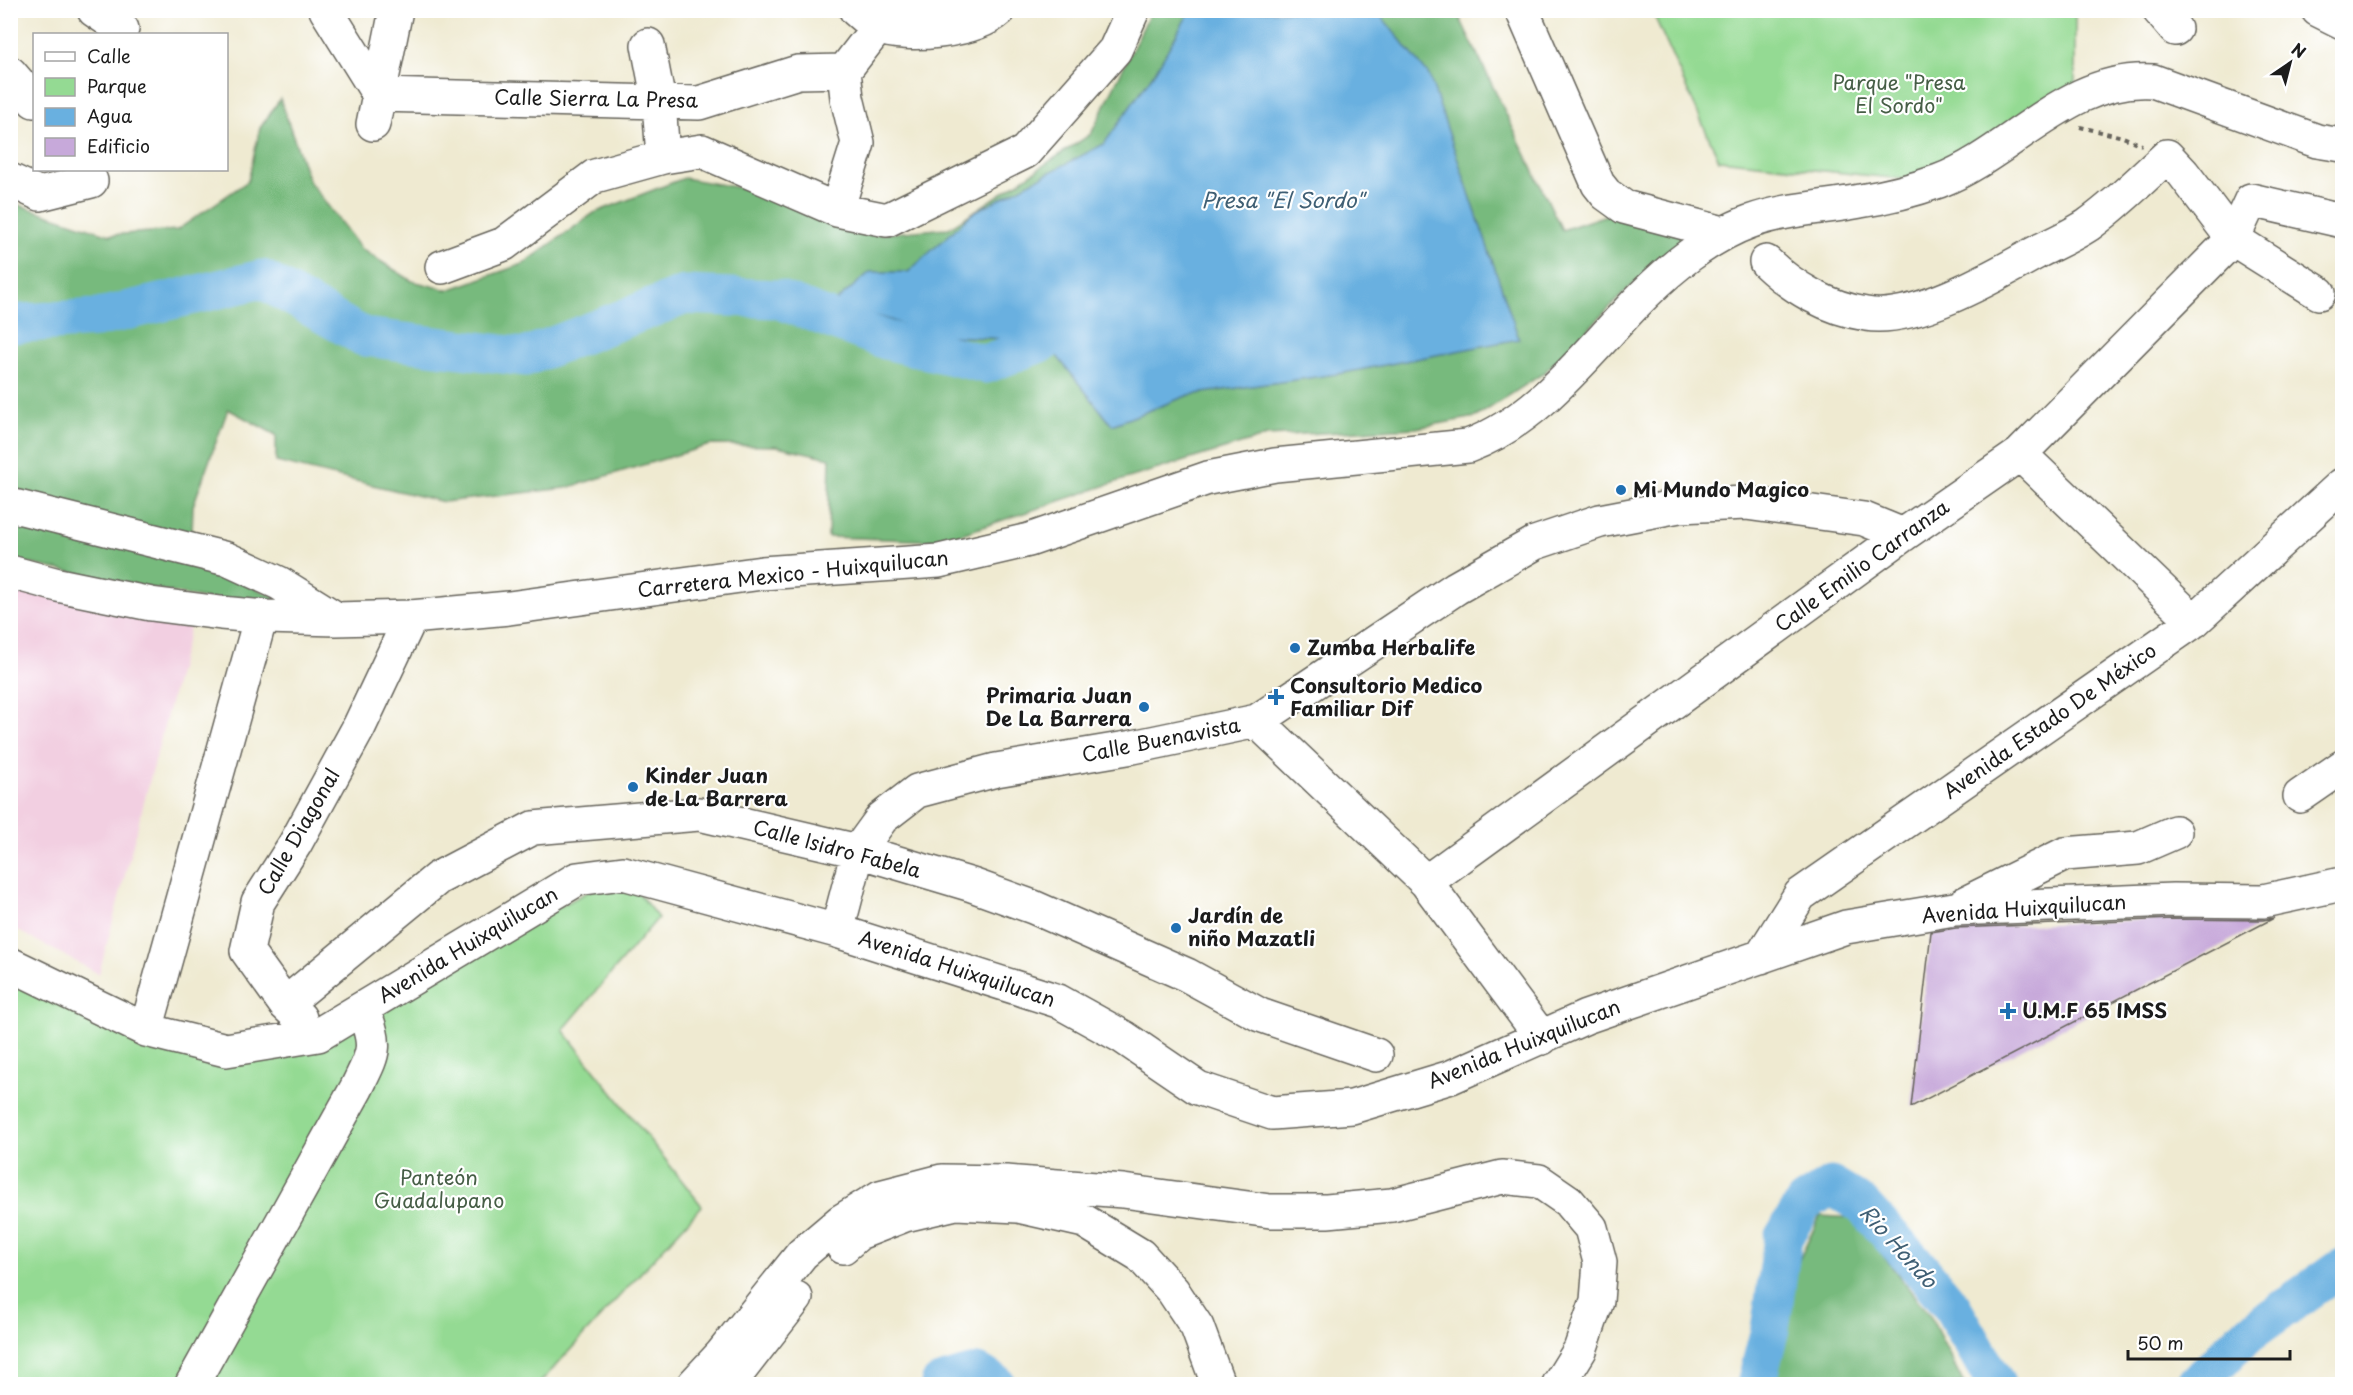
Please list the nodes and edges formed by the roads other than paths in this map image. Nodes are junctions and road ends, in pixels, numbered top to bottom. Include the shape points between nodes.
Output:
1 (94, 10) edge
2 (326, 10) edge
3 (396, 10) edge
4 (999, 10) edge
5 (1134, 10) edge
6 (1522, 10) edge
7 (2318, 10) edge
8 (867, 19) edge
9 (2343, 22) edge
10 (126, 25) edge
11 (648, 45) dead end
12 (844, 70) junction
13 (10, 73) edge
14 (33, 99) edge
15 (659, 102) junction
16 (376, 110) junction
17 (2343, 145) edge
18 (663, 157) junction
19 (10, 180) edge
20 (91, 181) dead end
21 (837, 210) junction
22 (2343, 221) edge
23 (1723, 233) junction
24 (2233, 239) junction
25 (1766, 262) dead end
26 (442, 267) dead end
27 (2319, 293) dead end
28 (2020, 454) junction
29 (2343, 485) edge
30 (10, 505) edge
31 (1903, 535) junction
32 (10, 572) edge
33 (261, 616) junction
34 (411, 617) junction
35 (336, 619) junction
36 (2194, 621) junction
37 (1257, 721) junction
38 (2343, 767) edge
39 (2300, 796) dead end
40 (2175, 832) dead end
41 (858, 851) junction
42 (1426, 882) junction
43 (2343, 884) edge
44 (1954, 909) junction
45 (837, 931) junction
46 (1761, 957) junction
47 (10, 964) edge
48 (285, 1004) junction
49 (363, 1008) junction
50 (146, 1030) junction
51 (318, 1035) junction
52 (1542, 1038) junction
53 (1376, 1055) dead end
54 (192, 1384) edge
55 (694, 1384) edge
56 (729, 1384) edge
57 (1218, 1384) edge
58 (1559, 1384) edge

1 - 10 street
2 - 16 street
3 - 16 street
4 - 8 street via 961,29 944,31 905,32
5 - 21 street via 1115,50 1025,152 887,220
6 - 23 street via 1598,184 1606,194 1624,207
7 - 9 street
8 - 12 street
11 - 15 street
12 - 15 street, Calle Sierra La Presa via 798,72 699,103
12 - 21 street via 858,143
13 - 14 street
15 - 16 street, Calle Sierra La Presa
15 - 18 street
17 - 23 street, Carretera Mexico - Huixquilucan via 2317,141 2153,81 2122,82 2079,96 1967,168 1939,181 1861,201 1785,212
18 - 21 street via 702,152
18 - 26 street via 595,176 504,244
19 - 20 street via 40,194
22 - 24 street, Calle Emilio Carranza via 2251,200
23 - 34 street, Carretera Mexico - Huixquilucan via 1652,288 1535,407 1511,426 1468,446 1275,465 1208,478 1029,540 939,561 762,573 509,608
24 - 25 street via 2167,156 2116,204 2085,226 1952,296 1904,312 1867,315 1827,303 1786,281
24 - 27 street
24 - 28 street, Calle Emilio Carranza
28 - 31 street, Calle Emilio Carranza
28 - 36 street
29 - 36 street, Avenida Estado De México
30 - 35 street via 227,559 279,583
31 - 37 street via 1864,519 1746,503 1679,506 1600,520 1535,543 1456,588
31 - 42 street, Calle Emilio Carranza
32 - 33 street, Carretera Mexico - Huixquilucan via 151,604
33 - 35 street, Carretera Mexico - Huixquilucan
33 - 50 street
34 - 35 street, Carretera Mexico - Huixquilucan
34 - 48 street, Calle Diagonal via 359,727 295,844 258,902 247,951
36 - 46 street, Avenida Estado De México via 1800,895
37 - 41 street, Calle Buenavista via 996,770 917,791 882,818
37 - 42 street, Calle Buenavista
38 - 39 street
40 - 44 street via 2138,848 2065,854
41 - 45 street, Calle Buenavista
41 - 48 street, Calle Isidro Fabela via 699,814 533,828 438,878
41 - 53 street, Calle Isidro Fabela via 1033,907 1187,975 1260,1015
42 - 52 street, Calle Buenavista
43 - 44 street, Avenida Huixquilucan via 2263,902 2173,900
44 - 46 street, Avenida Huixquilucan via 1846,927
45 - 49 street, Avenida Huixquilucan via 623,873 577,879
45 - 52 street, Avenida Huixquilucan via 1058,1001 1123,1037 1198,1088 1272,1113 1352,1107 1451,1077
46 - 52 street, Avenida Huixquilucan via 1586,1017
47 - 50 street, Avenida Huixquilucan
48 - 51 street, Calle Diagonal
49 - 51 street, Avenida Huixquilucan
49 - 54 street via 374,1042 372,1056
50 - 51 street, Avenida Huixquilucan via 226,1050
55 - 58 street via 802,1254 841,1221 880,1197 942,1180 1123,1191 1270,1211 1328,1211 1392,1205 1502,1177 1539,1181 1568,1201 1591,1228 1600,1262 1597,1301 1580,1350
56 - 57 street via 819,1268 859,1233 905,1215 956,1203 1018,1206 1084,1221 1140,1255 1173,1291 1197,1327

